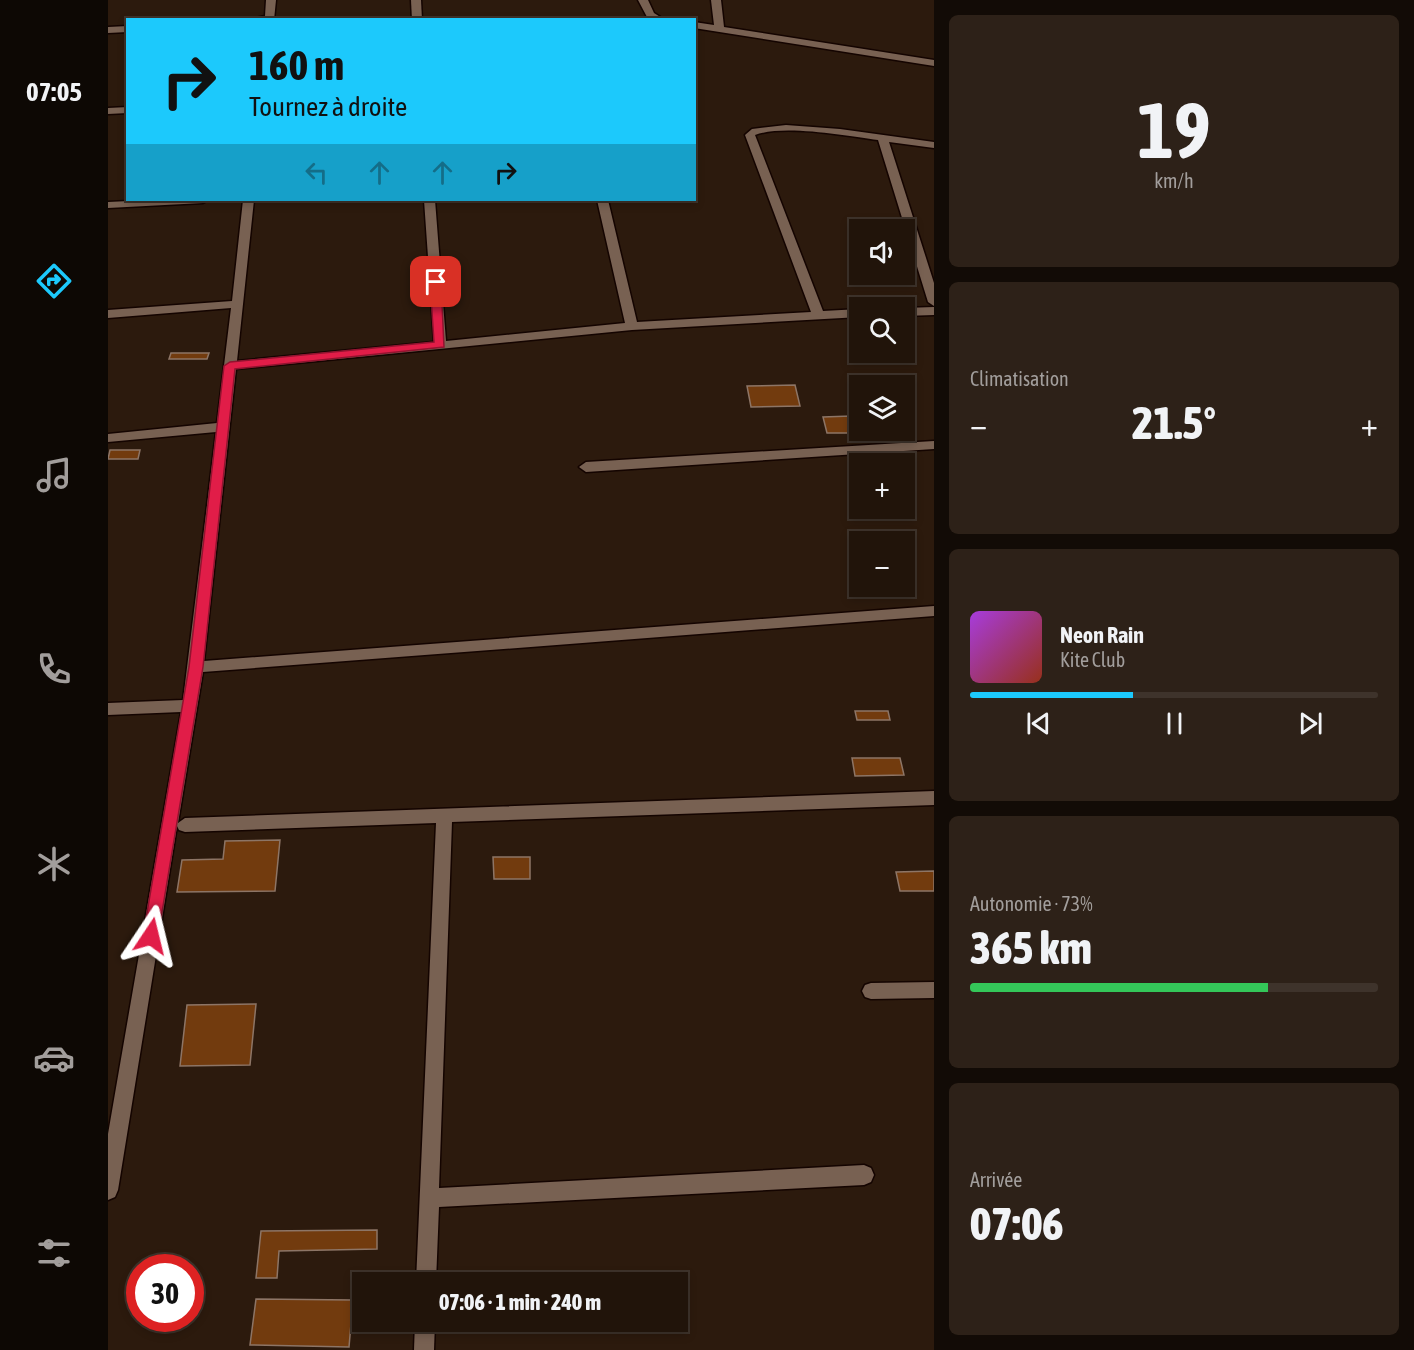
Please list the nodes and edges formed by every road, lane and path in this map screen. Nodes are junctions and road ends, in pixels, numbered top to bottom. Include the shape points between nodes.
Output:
1 (271, 0) edge
2 (416, 0) edge
3 (643, 0) edge
4 (716, 0) edge
5 (269, 18) edge
6 (417, 18) edge
7 (657, 18) edge
8 (696, 25) edge
9 (719, 28) junction
10 (126, 29) edge
11 (108, 30) edge
12 (934, 63) edge
13 (126, 110) edge
14 (108, 111) edge
15 (883, 138) junction
16 (934, 145) edge
17 (187, 201) edge
18 (249, 201) edge
19 (430, 201) edge
20 (603, 201) edge
21 (108, 206) edge
22 (934, 302) edge
23 (237, 304) junction
24 (934, 311) edge
25 (915, 312) edge
26 (849, 313) edge
27 (108, 314) edge
28 (818, 314) junction
29 (632, 326) junction
30 (440, 345) junction
31 (230, 366) junction
32 (223, 427) junction
33 (108, 438) edge
34 (934, 445) edge
35 (586, 467) dead end
36 (934, 611) edge
37 (196, 667) junction
38 (189, 706) junction
39 (108, 709) edge
40 (934, 798) edge
41 (444, 815) junction
42 (185, 825) dead end
43 (934, 990) edge
44 (871, 991) dead end
45 (864, 1175) dead end
46 (108, 1190) edge
47 (429, 1198) junction
48 (426, 1272) edge
49 (425, 1332) edge
50 (424, 1350) edge

1 - 5 street
2 - 6 street
3 - 7 street via 650,15
4 - 9 street
8 - 9 street
9 - 12 street
10 - 11 street
13 - 14 street
15 - 16 street
15 - 22 street
15 - 28 street via 766,127 750,135
17 - 21 street
18 - 23 street
19 - 30 street
20 - 29 street
23 - 27 street
23 - 31 street
24 - 25 street
26 - 28 street
28 - 29 street
29 - 30 street
30 - 31 street
31 - 32 street
32 - 33 street
32 - 37 street
34 - 35 street
36 - 37 street
37 - 38 street
38 - 39 street
38 - 46 street
40 - 41 street
41 - 42 street
41 - 47 street
43 - 44 street
45 - 47 street
47 - 48 street
49 - 50 street

